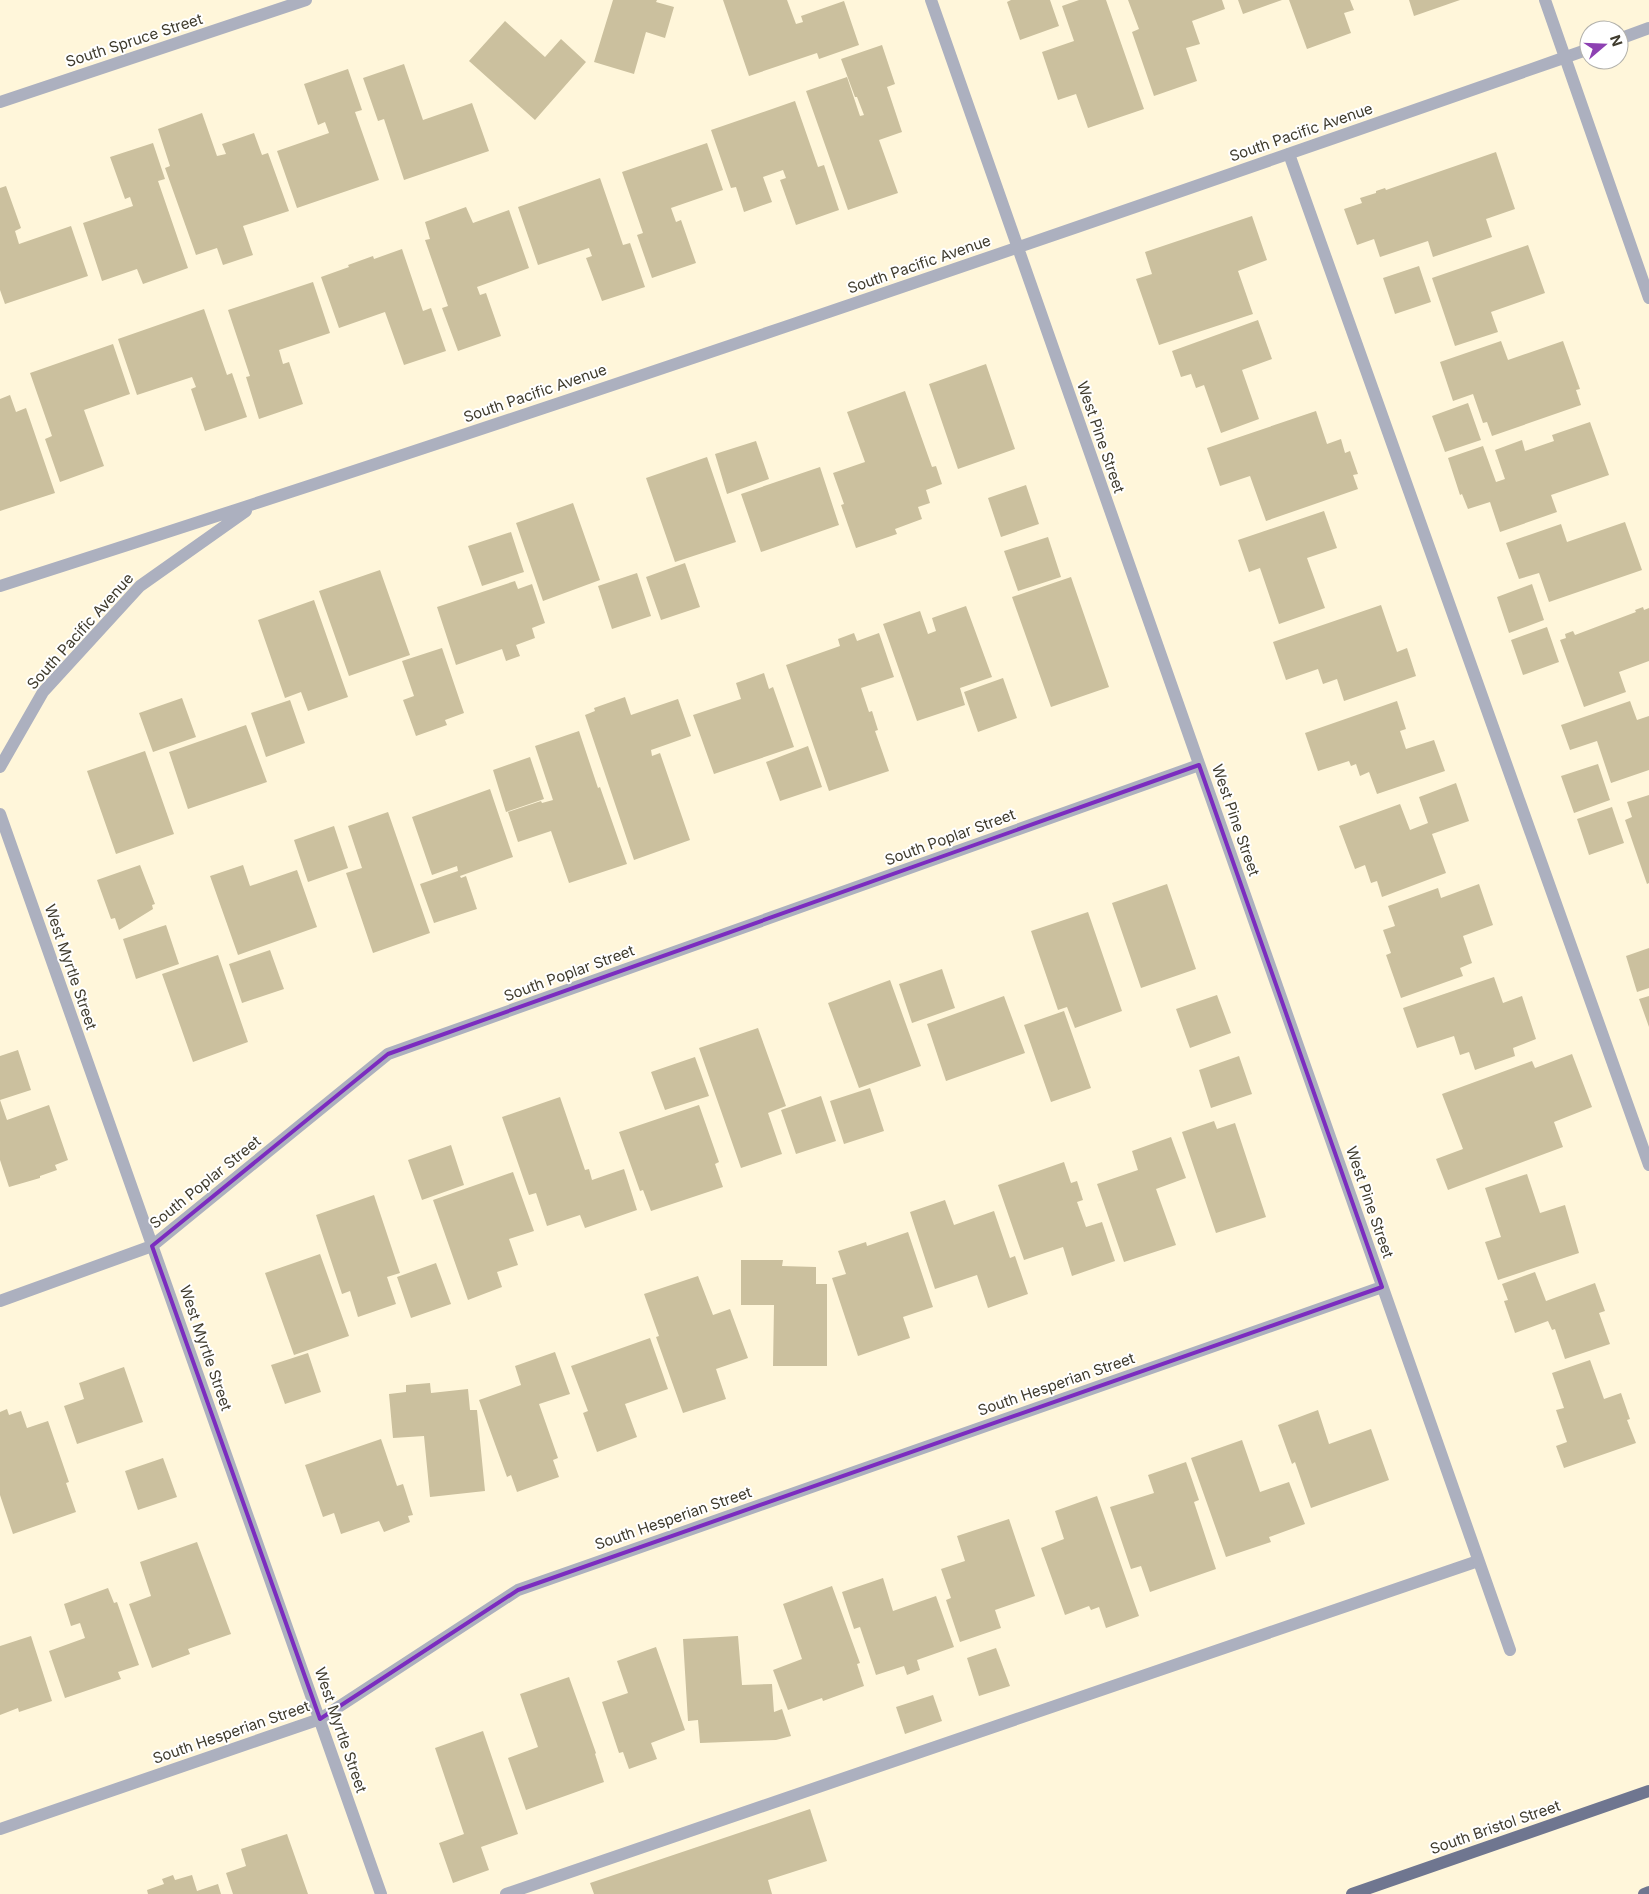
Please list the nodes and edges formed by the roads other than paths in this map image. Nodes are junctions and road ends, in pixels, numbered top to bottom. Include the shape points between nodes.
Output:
1 (306, 0) edge
2 (931, 0) edge
3 (1545, 0) edge
4 (1649, 28) edge
5 (1629, 35) edge
6 (1579, 52) edge
7 (1565, 57) junction
8 (0, 102) edge
9 (1289, 154) junction
10 (1018, 248) junction
11 (1649, 298) edge
12 (257, 504) junction
13 (0, 586) edge
14 (1199, 765) junction
15 (0, 767) edge
16 (0, 814) edge
17 (1649, 1165) edge
18 (152, 1246) junction
19 (1382, 1287) junction
20 (0, 1301) edge
21 (1478, 1561) junction
22 (1510, 1650) dead end
23 (320, 1719) junction
24 (1649, 1792) edge
25 (0, 1829) edge
26 (1649, 1892) edge
27 (381, 1894) edge
28 (506, 1894) edge
29 (1352, 1894) edge
30 (1644, 1894) edge

1 - 8 street, South Spruce Street
2 - 10 street, West Pine Street
3 - 7 street
4 - 5 street
6 - 7 street, South Pacific Avenue
7 - 9 street, South Pacific Avenue
7 - 11 street
9 - 10 street, South Pacific Avenue
9 - 17 street
10 - 12 street, South Pacific Avenue
10 - 14 street, West Pine Street
12 - 13 street, South Pacific Avenue
12 - 15 street, South Pacific Avenue via 140,586 43,692
14 - 18 street, South Poplar Street via 388,1054
14 - 19 street, West Pine Street
16 - 18 street, West Myrtle Street
18 - 20 street, South Poplar Street
18 - 23 street, West Myrtle Street
19 - 21 street, West Pine Street
19 - 23 street, South Hesperian Street via 518,1590
21 - 22 street, West Pine Street
21 - 28 street
23 - 25 street, South Hesperian Street
23 - 27 street, West Myrtle Street
24 - 29 main road, South Bristol Street
26 - 30 main road

